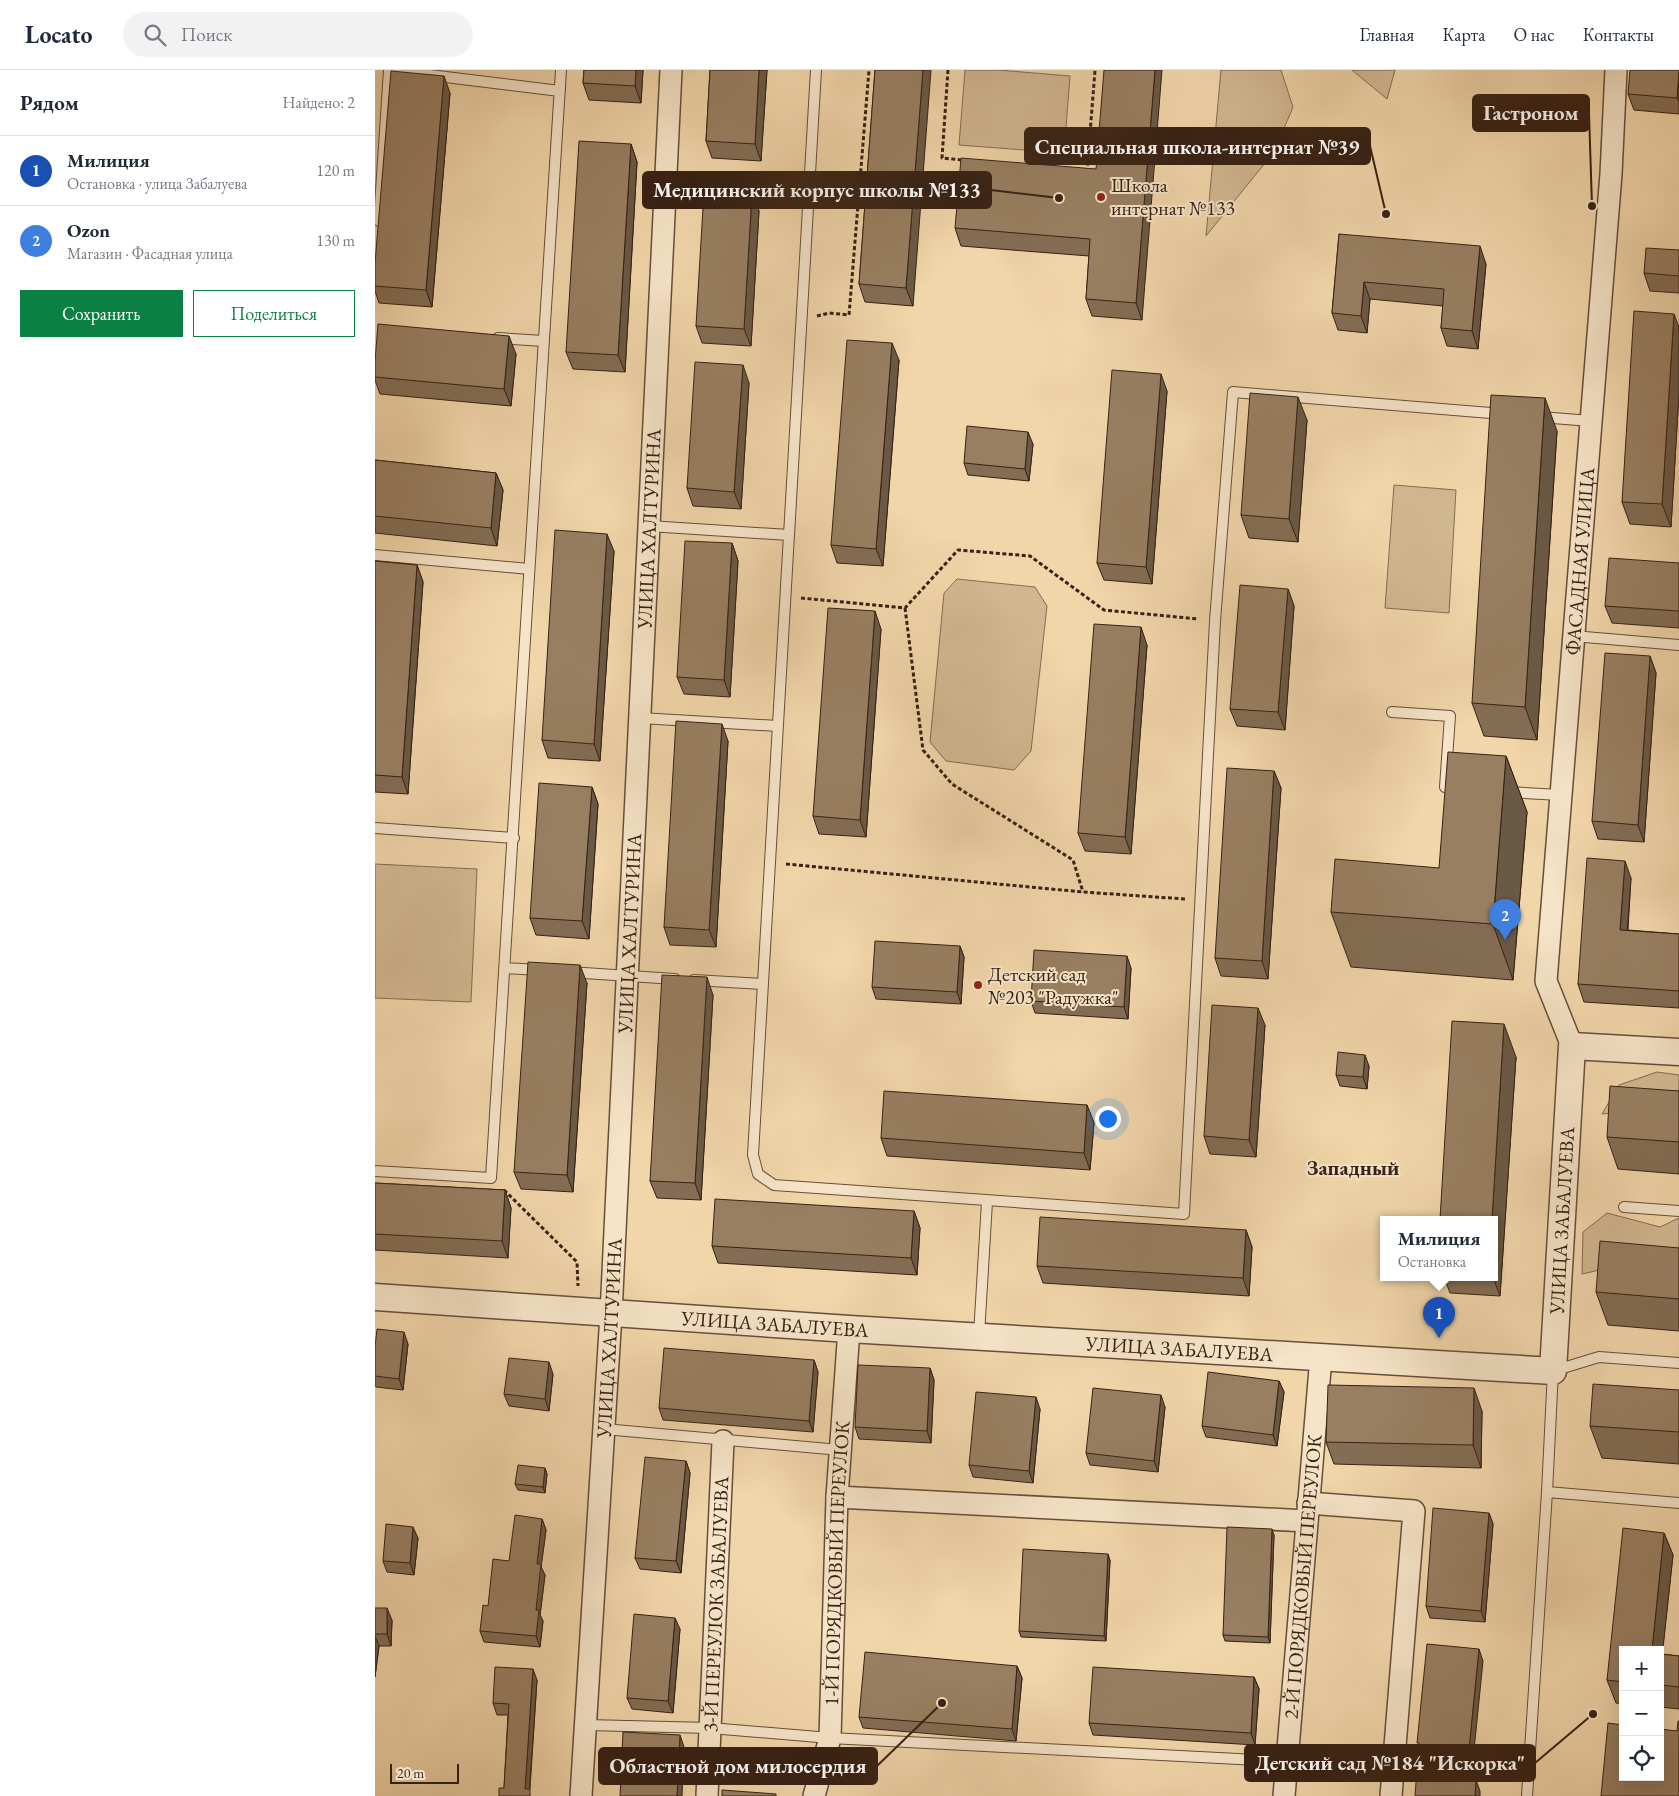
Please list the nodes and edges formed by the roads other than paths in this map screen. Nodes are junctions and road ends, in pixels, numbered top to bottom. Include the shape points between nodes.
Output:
1 (389, 70) edge
2 (561, 70) edge
3 (671, 70) edge
4 (816, 70) edge
5 (1616, 70) edge
6 (560, 91) junction
7 (666, 184) junction
8 (809, 194) junction
9 (378, 236) edge
10 (484, 337) edge
11 (544, 341) junction
12 (1511, 414) edge
13 (1531, 416) edge
14 (1591, 421) junction
15 (649, 526) junction
16 (789, 535) junction
17 (375, 555) edge
18 (529, 569) junction
19 (1573, 636) junction
20 (1679, 644) edge
21 (1392, 712) dead end
22 (640, 718) junction
23 (778, 726) junction
24 (1455, 788) edge
25 (1493, 791) edge
26 (1560, 795) junction
27 (375, 828) edge
28 (514, 838) junction
29 (505, 968) junction
30 (628, 976) junction
31 (763, 984) junction
32 (1572, 1046) junction
33 (1679, 1052) edge
34 (375, 1171) edge
35 (987, 1202) junction
36 (1624, 1207) dead end
37 (1679, 1211) edge
38 (375, 1297) edge
39 (611, 1314) junction
40 (849, 1329) junction
41 (979, 1336) junction
42 (1321, 1357) junction
43 (1679, 1363) edge
44 (1553, 1371) junction
45 (604, 1429) junction
46 (723, 1441) junction
47 (840, 1450) junction
48 (1547, 1492) junction
49 (837, 1497) junction
50 (1679, 1503) edge
51 (1308, 1512) junction
52 (586, 1725) junction
53 (710, 1728) junction
54 (830, 1738) junction
55 (1287, 1762) junction
56 (1394, 1767) junction
57 (581, 1796) edge
58 (707, 1796) edge
59 (814, 1796) edge
60 (1284, 1796) edge
61 (1391, 1796) edge
62 (1527, 1796) edge

1 - 6 lane
1 - 9 lane
2 - 6 lane
3 - 7 street, УЛИЦА ХАЛТУРИНА
4 - 8 lane
5 - 14 street, ФАСАДНАЯ УЛИЦА
6 - 11 lane
7 - 8 lane
7 - 15 street, УЛИЦА ХАЛТУРИНА
8 - 16 lane
10 - 11 lane
11 - 18 lane
12 - 35 lane via 1233,392 1215,621 1184,1214
13 - 14 lane
14 - 19 street, ФАСАДНАЯ УЛИЦА
15 - 16 lane
15 - 22 street, УЛИЦА ХАЛТУРИНА
16 - 23 lane
17 - 18 lane
18 - 28 lane
19 - 20 lane
19 - 26 street, ФАСАДНАЯ УЛИЦА
21 - 24 lane via 1450,716 1445,788
22 - 23 lane
22 - 30 street, УЛИЦА ХАЛТУРИНА
23 - 31 lane
25 - 26 lane
26 - 32 street, ФАСАДНАЯ УЛИЦА via 1545,981
27 - 28 lane
28 - 29 lane
29 - 30 lane
29 - 34 lane via 491,1178
30 - 31 lane
30 - 39 street, УЛИЦА ХАЛТУРИНА
31 - 35 lane via 753,1155 758,1174 774,1185
32 - 33 street
32 - 44 street, УЛИЦА ЗАБАЛУЕВА
35 - 41 lane
36 - 37 lane
38 - 39 street, УЛИЦА ЗАБАЛУЕВА
39 - 40 street, УЛИЦА ЗАБАЛУЕВА
39 - 45 street, УЛИЦА ХАЛТУРИНА
40 - 41 street, УЛИЦА ЗАБАЛУЕВА
40 - 47 street, 1-Й ПОРЯДКОВЫЙ ПЕРЕУЛОК
41 - 42 street, УЛИЦА ЗАБАЛУЕВА
42 - 44 street, УЛИЦА ЗАБАЛУЕВА
42 - 51 street, 2-Й ПОРЯДКОВЫЙ ПЕРЕУЛОК
43 - 44 lane via 1599,1357
44 - 48 lane
45 - 46 lane
45 - 52 street, УЛИЦА ХАЛТУРИНА
46 - 47 lane
46 - 53 street, 3-Й ПЕРЕУЛОК ЗАБАЛУЕВА
47 - 49 street, 1-Й ПОРЯДКОВЫЙ ПЕРЕУЛОК
48 - 50 lane
48 - 62 lane
49 - 51 street
49 - 54 street, 1-Й ПОРЯДКОВЫЙ ПЕРЕУЛОК
51 - 55 street, 2-Й ПОРЯДКОВЫЙ ПЕРЕУЛОК
51 - 56 street via 1414,1511
52 - 53 lane
52 - 57 street, УЛИЦА ХАЛТУРИНА
53 - 54 lane
53 - 58 street, 3-Й ПЕРЕУЛОК ЗАБАЛУЕВА
54 - 55 lane
54 - 59 street, 1-Й ПОРЯДКОВЫЙ ПЕРЕУЛОК
55 - 56 lane
55 - 60 street, 2-Й ПОРЯДКОВЫЙ ПЕРЕУЛОК
56 - 61 street

